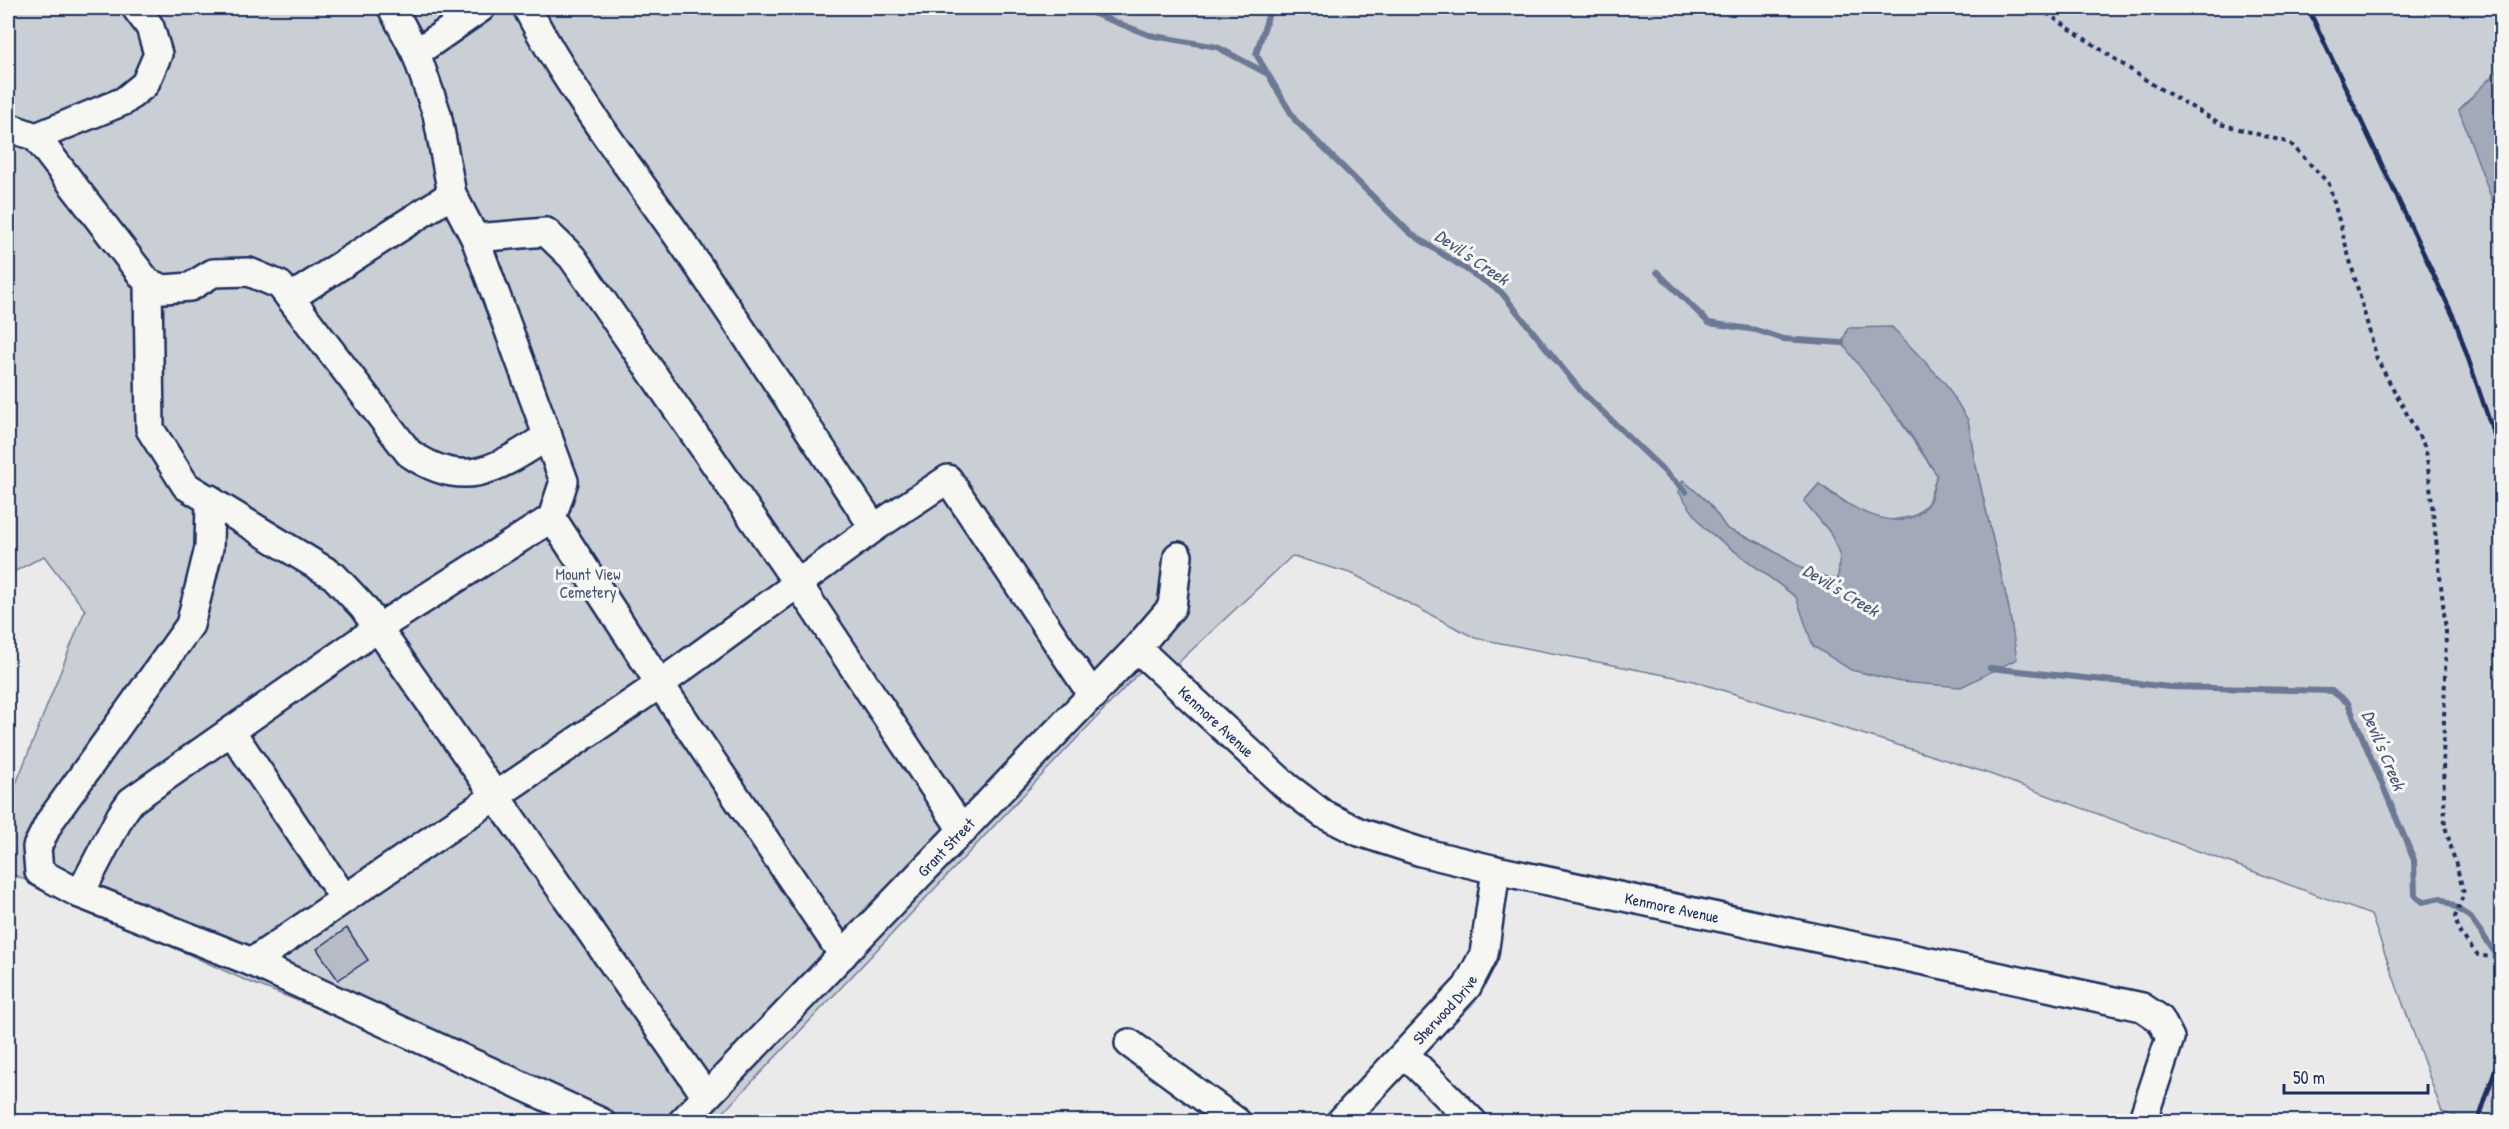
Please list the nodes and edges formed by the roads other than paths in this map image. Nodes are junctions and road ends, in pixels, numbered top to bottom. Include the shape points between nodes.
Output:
1 (136, 8) edge
2 (392, 8) edge
3 (481, 8) edge
4 (527, 8) edge
5 (416, 53) junction
6 (8, 127) edge
7 (36, 137) junction
8 (452, 194) junction
9 (475, 238) junction
10 (148, 283) junction
11 (290, 298) junction
12 (548, 436) junction
13 (210, 500) junction
14 (552, 518) junction
15 (874, 528) junction
16 (1179, 556) dead end
17 (798, 584) junction
18 (378, 628) junction
19 (1137, 648) junction
20 (660, 684) junction
21 (1093, 696) junction
22 (231, 731) junction
23 (495, 795) junction
24 (963, 831) junction
25 (1496, 870) junction
26 (80, 894) junction
27 (344, 898) junction
28 (843, 955) junction
29 (252, 962) junction
30 (1129, 1043) dead end
31 (1405, 1054) junction
32 (706, 1096) junction
33 (601, 1122) edge
34 (682, 1122) edge
35 (1238, 1122) edge
36 (1340, 1122) edge
37 (1473, 1122) edge
38 (2142, 1122) edge

1 - 7 street via 150,27 158,54 145,84 124,101
2 - 5 street
3 - 5 street
4 - 15 street via 583,100
5 - 8 street via 436,114
6 - 7 street
7 - 10 street
8 - 9 street
8 - 11 street
9 - 12 street
9 - 17 street via 546,232 572,257
10 - 11 street via 164,289 190,287 213,273 249,272 280,285
10 - 13 street via 150,429 186,486
11 - 12 street via 409,453 428,466 457,475 499,466
12 - 14 street via 564,481
13 - 18 street via 334,576
13 - 26 street via 209,548 190,625 50,821 37,847 39,872
14 - 18 street
14 - 20 street
15 - 17 street
15 - 21 street via 948,479
16 - 19 street, Grant Street via 1172,607
17 - 20 street
17 - 24 street
18 - 22 street
18 - 23 street
19 - 21 street, Grant Street
19 - 25 street, Kenmore Avenue via 1286,786 1323,814 1359,832
20 - 23 street
20 - 28 street
21 - 24 street, Grant Street
22 - 26 street via 130,801
22 - 27 street
23 - 27 street
23 - 32 street
24 - 28 street, Grant Street
25 - 31 street, Sherwood Drive via 1484,954 1472,979
25 - 38 street, Kenmore Avenue via 2142,1007 2160,1020 2170,1038
26 - 29 street
27 - 29 street
28 - 32 street, Grant Street
29 - 33 street
30 - 35 street
31 - 36 street, Sherwood Drive
31 - 37 street
32 - 34 street, Grant Street

